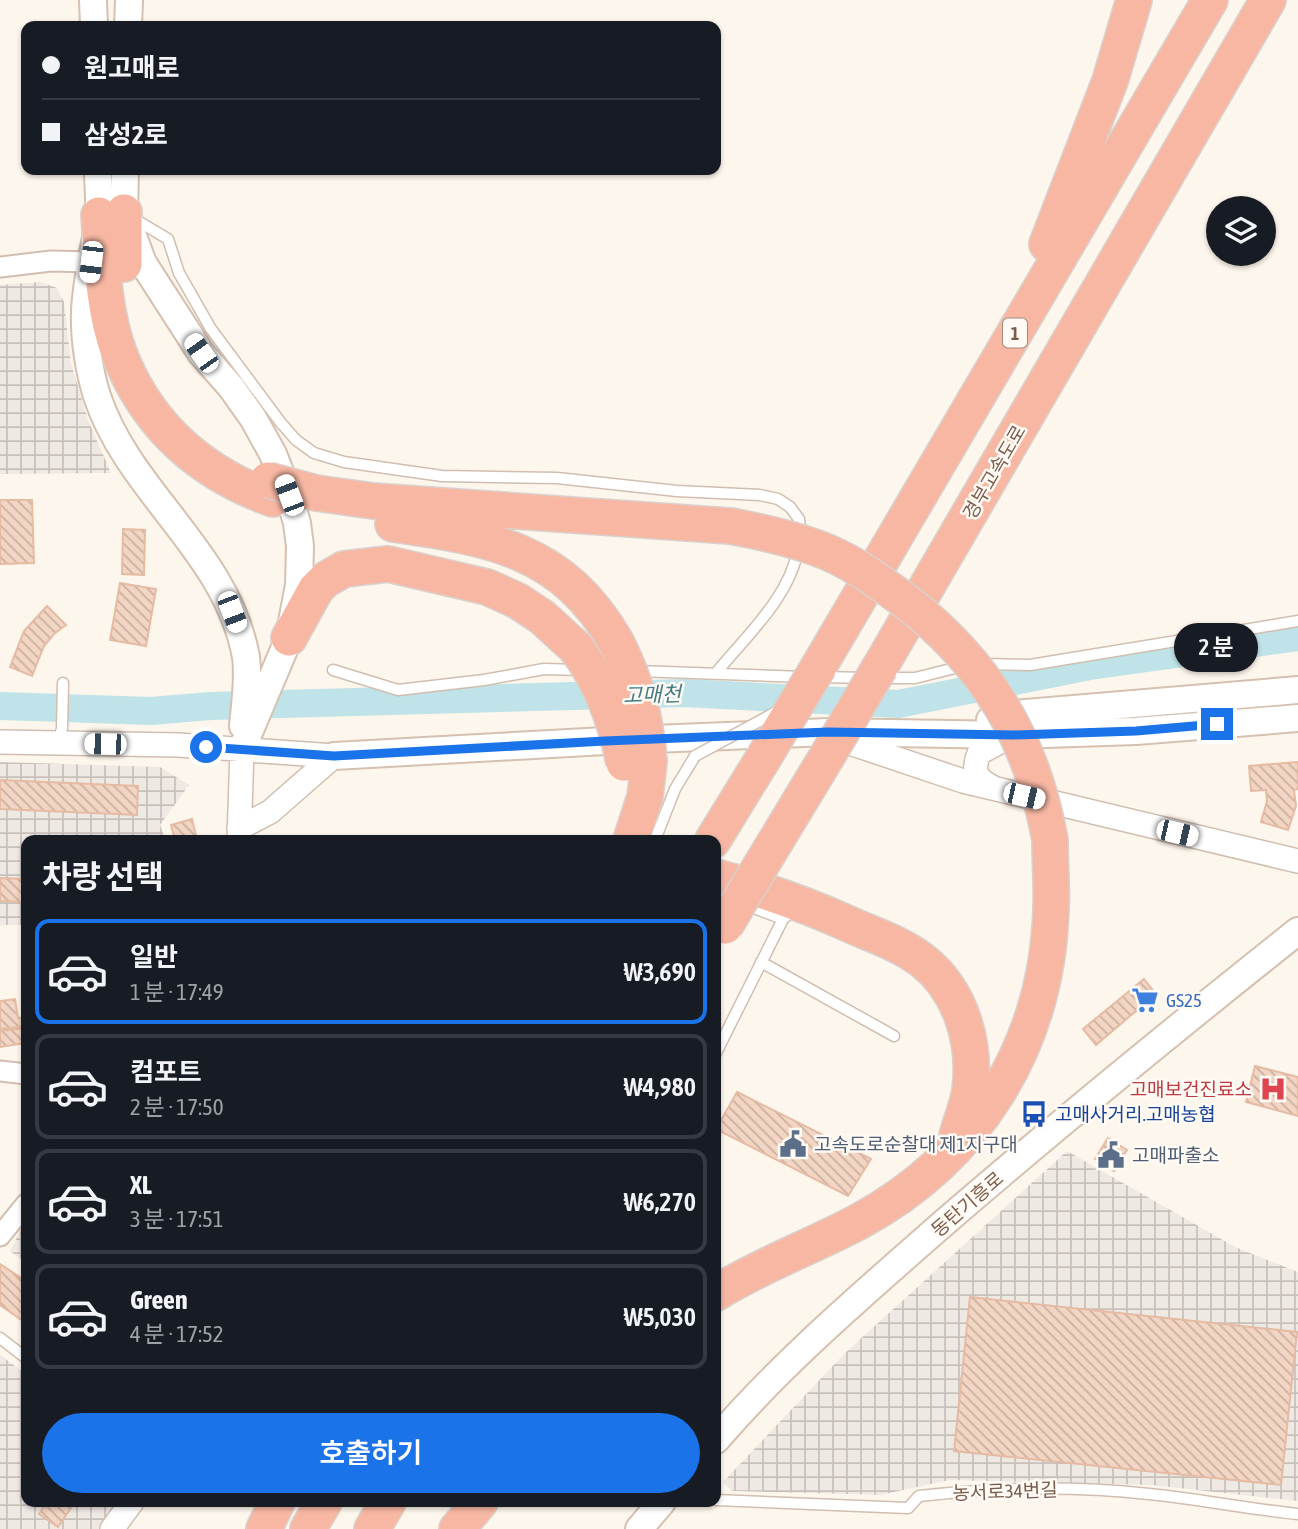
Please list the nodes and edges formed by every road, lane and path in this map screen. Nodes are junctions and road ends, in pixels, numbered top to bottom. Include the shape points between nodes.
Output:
1 (93, 0) edge
2 (129, 0) edge
3 (138, 0) edge
4 (1134, 0) edge
5 (1210, 0) edge
6 (1268, 0) edge
7 (94, 21) edge
8 (128, 21) edge
9 (99, 175) edge
10 (123, 175) edge
11 (111, 214) junction
12 (91, 262) junction
13 (0, 267) edge
14 (1010, 341) junction
15 (318, 503) junction
16 (1298, 621) edge
17 (284, 649) junction
18 (246, 659) junction
19 (617, 661) junction
20 (333, 670) dead end
21 (716, 673) junction
22 (63, 684) dead end
23 (1298, 690) edge
24 (255, 696) junction
25 (800, 698) junction
26 (1298, 718) edge
27 (246, 734) junction
28 (929, 735) junction
29 (1013, 735) junction
30 (59, 736) junction
31 (0, 742) edge
32 (827, 745) junction
33 (334, 756) junction
34 (636, 762) junction
35 (998, 790) junction
36 (633, 832) edge
37 (239, 834) edge
38 (716, 835) edge
39 (1288, 859) edge
40 (1298, 873) edge
41 (783, 897) junction
42 (722, 911) edge
43 (1298, 931) edge
44 (761, 962) junction
45 (894, 1036) dead end
46 (721, 1043) edge
47 (0, 1071) edge
48 (21, 1073) edge
49 (952, 1153) junction
50 (21, 1210) edge
51 (857, 1223) junction
52 (0, 1236) edge
53 (721, 1290) edge
54 (721, 1317) edge
55 (0, 1338) edge
56 (21, 1354) edge
57 (721, 1434) edge
58 (721, 1500) edge
59 (128, 1507) edge
60 (275, 1507) edge
61 (321, 1507) edge
62 (385, 1507) edge
63 (658, 1507) edge
64 (1298, 1514) edge
65 (112, 1529) edge
66 (264, 1529) edge
67 (307, 1529) edge
68 (372, 1529) edge
69 (639, 1529) edge

1 - 7 main road
2 - 3 lane
2 - 8 main road
4 - 14 highway via 1110,81
5 - 14 highway, 1
6 - 32 highway, 경부고속도로, bridge via 880,667
9 - 11 main road
10 - 11 main road
11 - 12 main road
11 - 15 highway via 110,317 119,352 167,432 195,458 244,489 271,490
11 - 17 main road via 201,353 253,418 281,474 300,546 299,585
11 - 21 lane via 169,239 179,273 211,329 281,423 314,453 344,462 442,476 557,478 760,495 790,507 799,519 801,535 796,560 780,594
12 - 13 street
12 - 18 main road via 85,313 96,395 129,461 217,580
14 - 25 highway, 1, bridge
15 - 19 highway via 507,546 543,564 575,588 602,617
15 - 49 highway, bridge via 373,501 730,526 829,553 860,569 934,622 967,656 1009,720 1038,785 1050,840 1051,910 1040,993 1006,1081
16 - 21 lane via 1030,665 972,663 915,678
17 - 18 main road via 263,667
17 - 24 main road
17 - 34 highway, bridge via 316,589 344,569 388,564 486,587 542,617 576,648 599,681
18 - 24 main road
19 - 20 lane via 398,690
19 - 21 lane
19 - 34 highway, bridge via 631,673 645,723
22 - 30 lane
23 - 28 main road via 1014,714
24 - 27 main road
25 - 36 lane, bridge via 695,756 675,789
25 - 38 highway, 1, bridge
26 - 29 main road
27 - 30 street via 178,745
27 - 33 street
27 - 37 street
28 - 29 main road
28 - 32 main road
29 - 35 street via 979,754 975,764 981,782
30 - 31 street
32 - 33 main road via 605,741
32 - 35 street via 850,743
32 - 41 highway, 경부고속도로
33 - 37 street
34 - 36 highway via 645,797
35 - 39 street
39 - 40 street
41 - 42 highway, 경부고속도로, bridge
41 - 42 highway
41 - 44 lane
41 - 49 highway via 899,945 924,961 950,990 965,1022 971,1054 970,1091
43 - 57 main road, 동탄기흥로 via 925,1240 808,1346
44 - 45 lane
44 - 46 lane
47 - 48 street
49 - 51 highway via 907,1193
50 - 52 street
51 - 53 highway
51 - 54 highway
55 - 56 lane
58 - 64 lane, 농서로34번길 via 908,1508 919,1496 1005,1488 1058,1489 1147,1494
59 - 65 street
60 - 66 highway
61 - 67 highway
62 - 68 highway
63 - 69 main road

